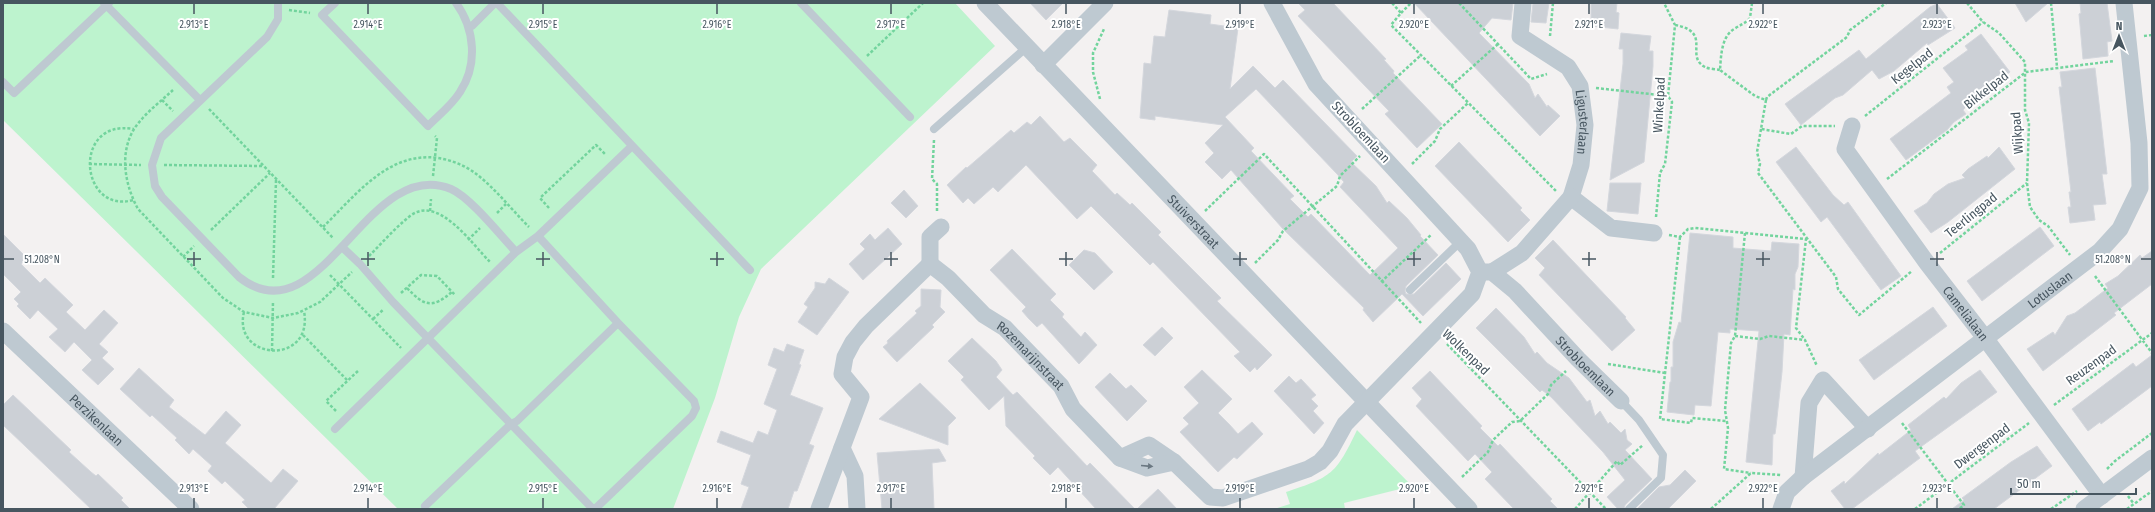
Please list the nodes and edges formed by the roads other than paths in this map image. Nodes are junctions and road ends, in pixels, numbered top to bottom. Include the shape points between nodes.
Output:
1 (335, 3) edge
2 (456, 3) edge
3 (496, 3) edge
4 (801, 3) edge
5 (985, 3) edge
6 (1105, 3) edge
7 (1272, 3) edge
8 (1523, 3) edge
9 (2124, 3) edge
10 (106, 4) edge
11 (279, 6) edge
12 (469, 27) junction
13 (1026, 47) junction
14 (1043, 64) junction
15 (3, 82) edge
16 (199, 100) junction
17 (910, 117) dead end
18 (1852, 126) road end
19 (934, 130) road end
20 (632, 146) junction
21 (2146, 161) edge
22 (1569, 200) junction
23 (938, 230) road end
24 (1654, 233) road end
25 (538, 236) junction
26 (1464, 245) junction
27 (342, 247) junction
28 (516, 252) junction
29 (930, 264) junction
30 (750, 270) dead end
31 (1486, 272) junction
32 (1410, 290) dead end
33 (618, 323) junction
34 (5, 337) edge
35 (1986, 338) junction
36 (428, 339) junction
37 (1366, 402) junction
38 (1620, 402) joint
39 (511, 424) junction
40 (335, 429) dead end
41 (1868, 429) junction
42 (842, 448) junction
43 (2152, 458) edge
44 (2152, 470) edge
45 (1803, 477) junction
46 (2101, 502) edge
47 (425, 506) dead end
48 (191, 509) edge
49 (594, 509) edge
50 (819, 509) edge
51 (857, 509) edge
52 (1469, 509) edge
53 (1629, 509) edge
54 (1781, 509) edge
55 (2084, 509) edge

1 - 12 lane via 322,15 428,126 460,92 468,77 472,61
2 - 12 lane
3 - 12 lane
3 - 20 lane
4 - 17 lane
5 - 13 street, Stuiverstraat
6 - 14 street
7 - 26 street, Strobloemlaan via 1316,84
8 - 22 street, Ligusterlaan via 1520,36 1568,67 1580,86 1585,125 1581,165
9 - 21 street, Lotuslaan
10 - 15 lane via 14,93
10 - 16 lane
11 - 16 lane via 278,19 267,37
13 - 14 street, Stuiverstraat
13 - 19 lane
14 - 37 street, Stuiverstraat
16 - 27 lane via 160,138 152,165 155,186 162,197 247,284 262,290 292,288
18 - 35 street, Camelialaan via 1845,149 1927,263
20 - 25 lane
20 - 30 lane
21 - 35 street, Lotuslaan via 2140,188 2128,215 2112,241
22 - 24 street via 1611,228
22 - 31 street, Ligusterlaan via 1522,253
23 - 29 street via 930,237
25 - 28 lane
25 - 33 lane
26 - 31 street
26 - 32 lane
27 - 28 lane via 393,196 420,184 432,184 453,189 464,197
27 - 36 lane
28 - 36 lane
29 - 37 street, Rozemarijnstraat via 948,278 984,315 1005,328 1061,386 1073,409 1120,458 1147,468 1174,462 1210,497 1223,498 1308,470 1330,451 1345,424
29 - 42 street via 852,342 845,357 842,374 861,397
31 - 37 street via 1472,294
31 - 38 street, Strobloemlaan via 1515,291
33 - 39 lane via 517,422
33 - 49 lane via 694,402 696,408 692,416
34 - 48 street, Perzikenlaan
35 - 41 street, Lotuslaan
35 - 46 street, Camelialaan via 2042,414
36 - 39 lane
36 - 40 lane
37 - 52 street, Stuiverstraat
38 - 53 lane via 1639,420 1663,455 1661,478
39 - 47 lane
39 - 49 lane
41 - 45 street, Lotuslaan
41 - 45 street via 1823,380 1809,403
42 - 50 street
42 - 51 street via 855,476
43 - 46 street
44 - 46 street
45 - 54 street, Lotuslaan via 1787,492
46 - 55 street

